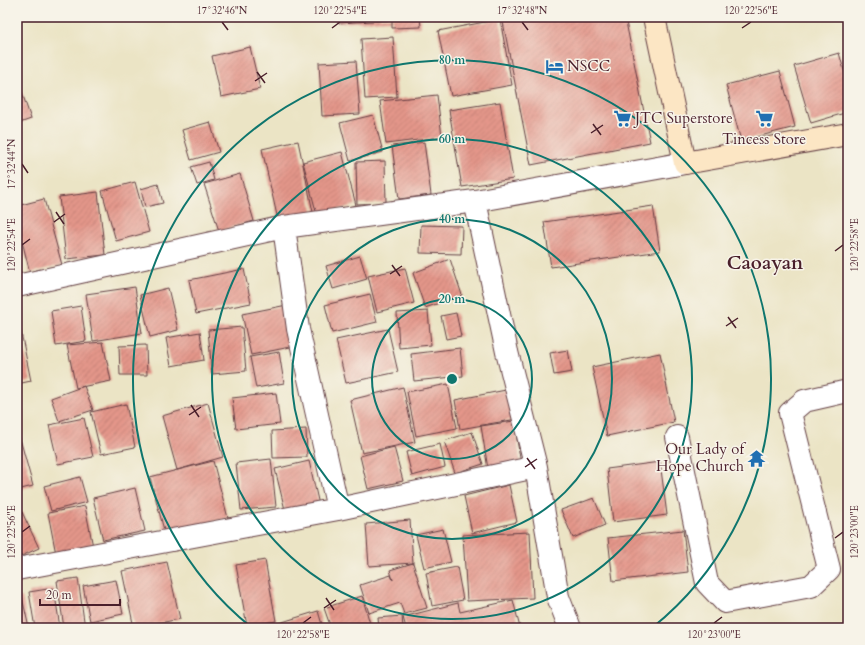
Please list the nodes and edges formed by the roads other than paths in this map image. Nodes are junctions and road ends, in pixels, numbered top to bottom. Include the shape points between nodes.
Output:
1 (654, 17) edge
2 (848, 134) edge
3 (685, 163) junction
4 (475, 201) junction
5 (284, 227) junction
6 (17, 286) edge
7 (842, 393) edge
8 (677, 437) dead end
9 (536, 467) junction
10 (338, 509) junction
11 (17, 569) edge
12 (570, 628) edge

1 - 3 main road
2 - 3 main road
3 - 4 street
4 - 5 street
4 - 9 street via 507,352
5 - 6 street
5 - 10 street via 298,329
7 - 8 street via 804,401 790,413 829,569 811,586 724,602 707,583
9 - 10 street
9 - 12 street via 558,597
10 - 11 street

